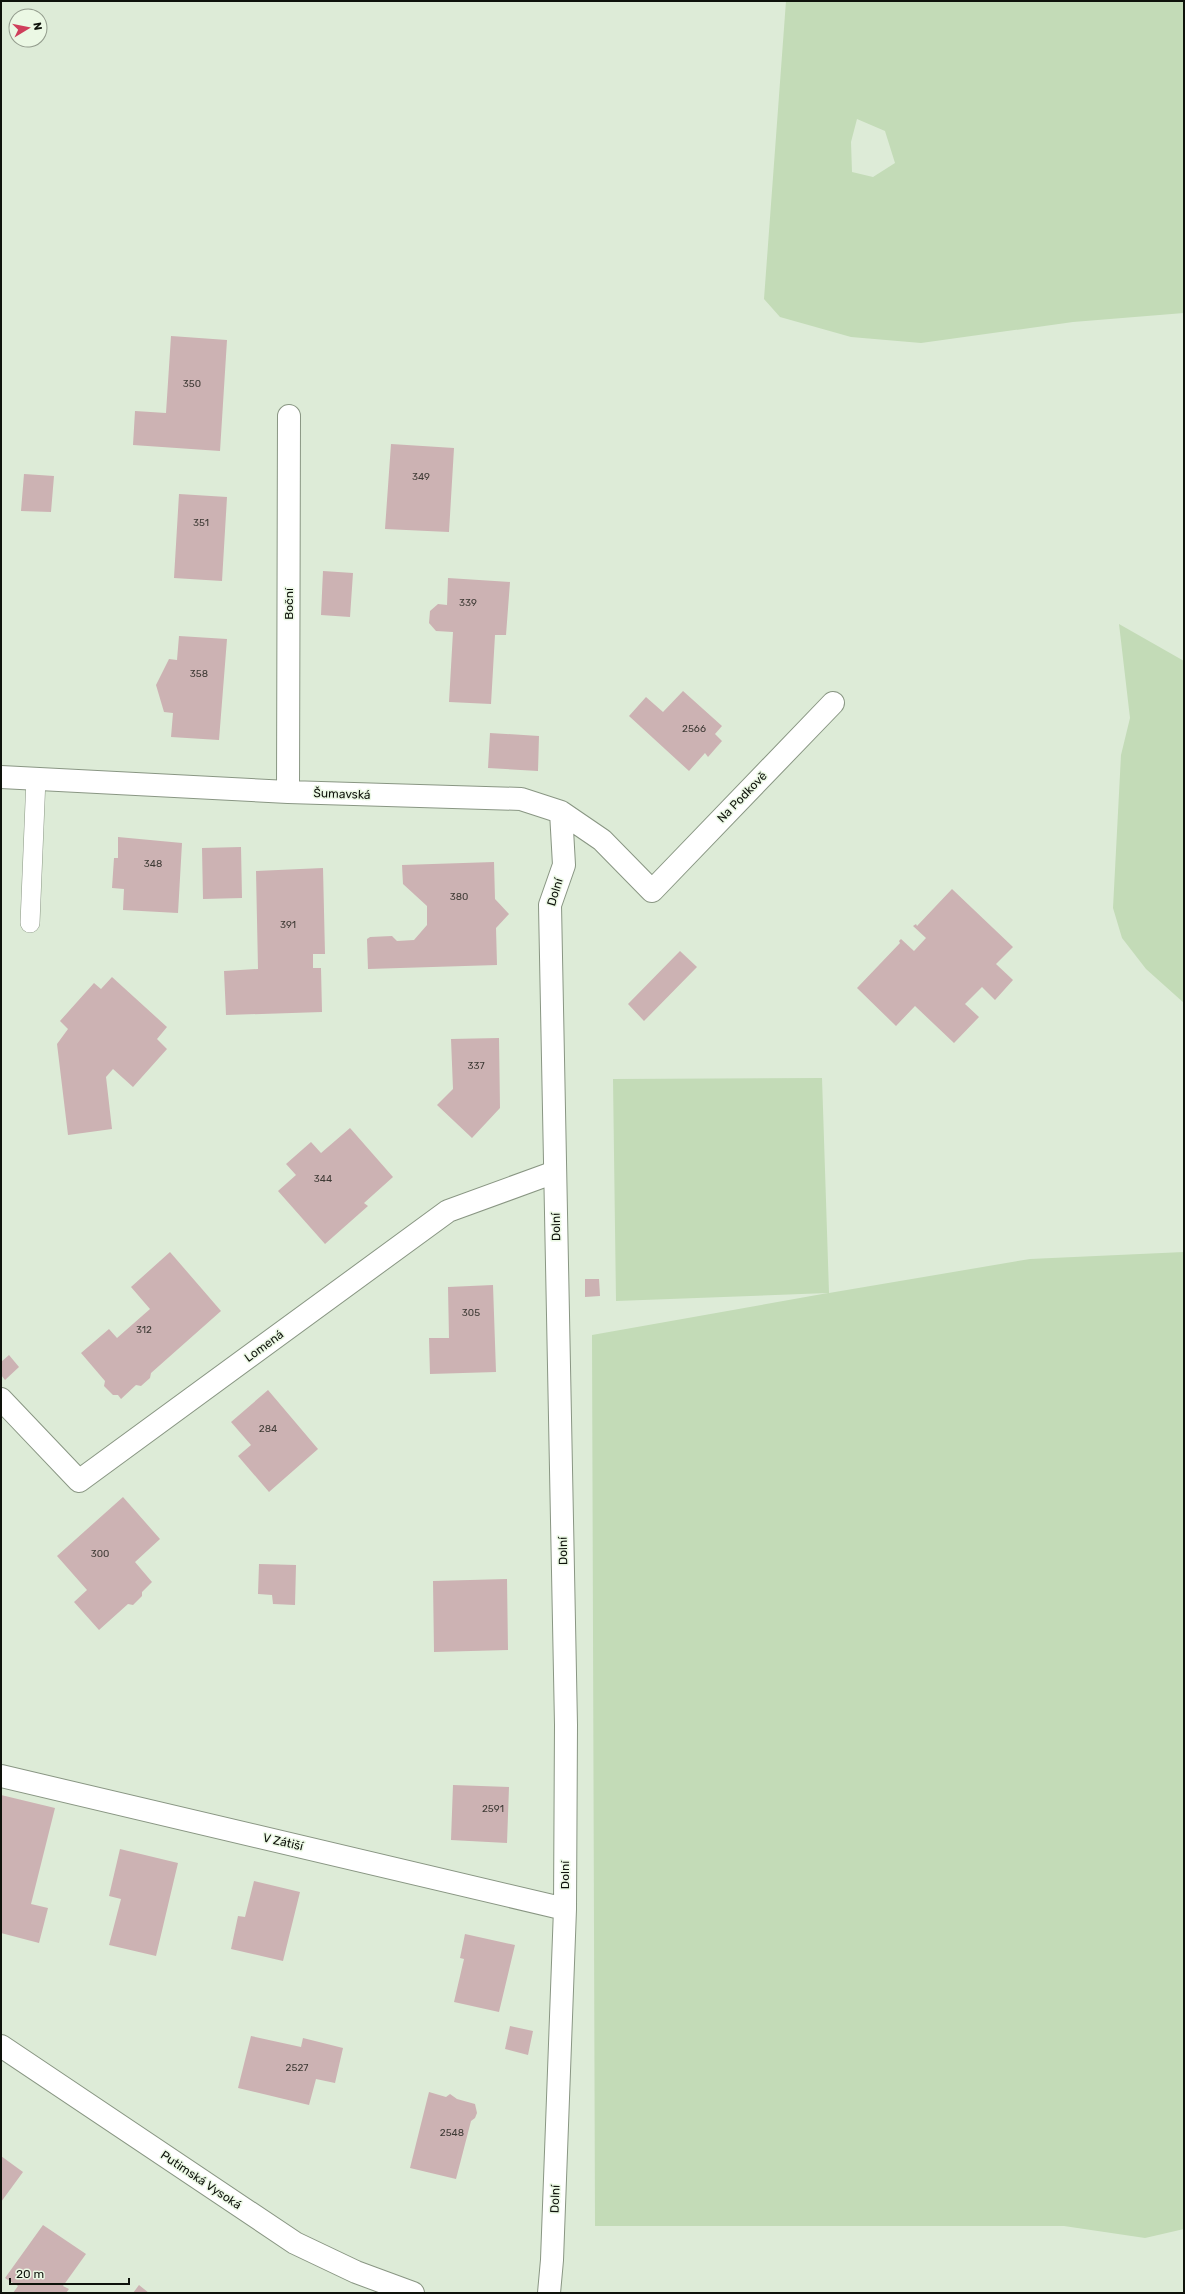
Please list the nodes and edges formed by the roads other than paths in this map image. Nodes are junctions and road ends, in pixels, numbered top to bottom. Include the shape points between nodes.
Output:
1 (290, 416) dead end
2 (833, 703) dead end
3 (1, 776) edge
4 (36, 778) junction
5 (288, 792) junction
6 (561, 812) junction
7 (652, 891) joint
8 (30, 923) dead end
9 (555, 1172) junction
10 (1, 1399) edge
11 (1, 1776) edge
12 (565, 1909) junction
13 (1, 2046) edge
14 (413, 2293) edge
15 (549, 2293) edge

1 - 5 street, Boční
2 - 7 street, Na Podkově
3 - 4 street, Šumavská
4 - 5 street, Šumavská
4 - 8 lane
5 - 6 street, Šumavská via 521,799
6 - 7 street, Šumavská via 602,840
6 - 9 street, Dolní via 564,865 550,905
9 - 10 street, Lomená via 448,1211 79,1481
9 - 12 street, Dolní via 566,1724
11 - 12 street, V Zátiší
12 - 15 street, Dolní
13 - 14 street, Putimská Vysoká via 295,2243 356,2272

